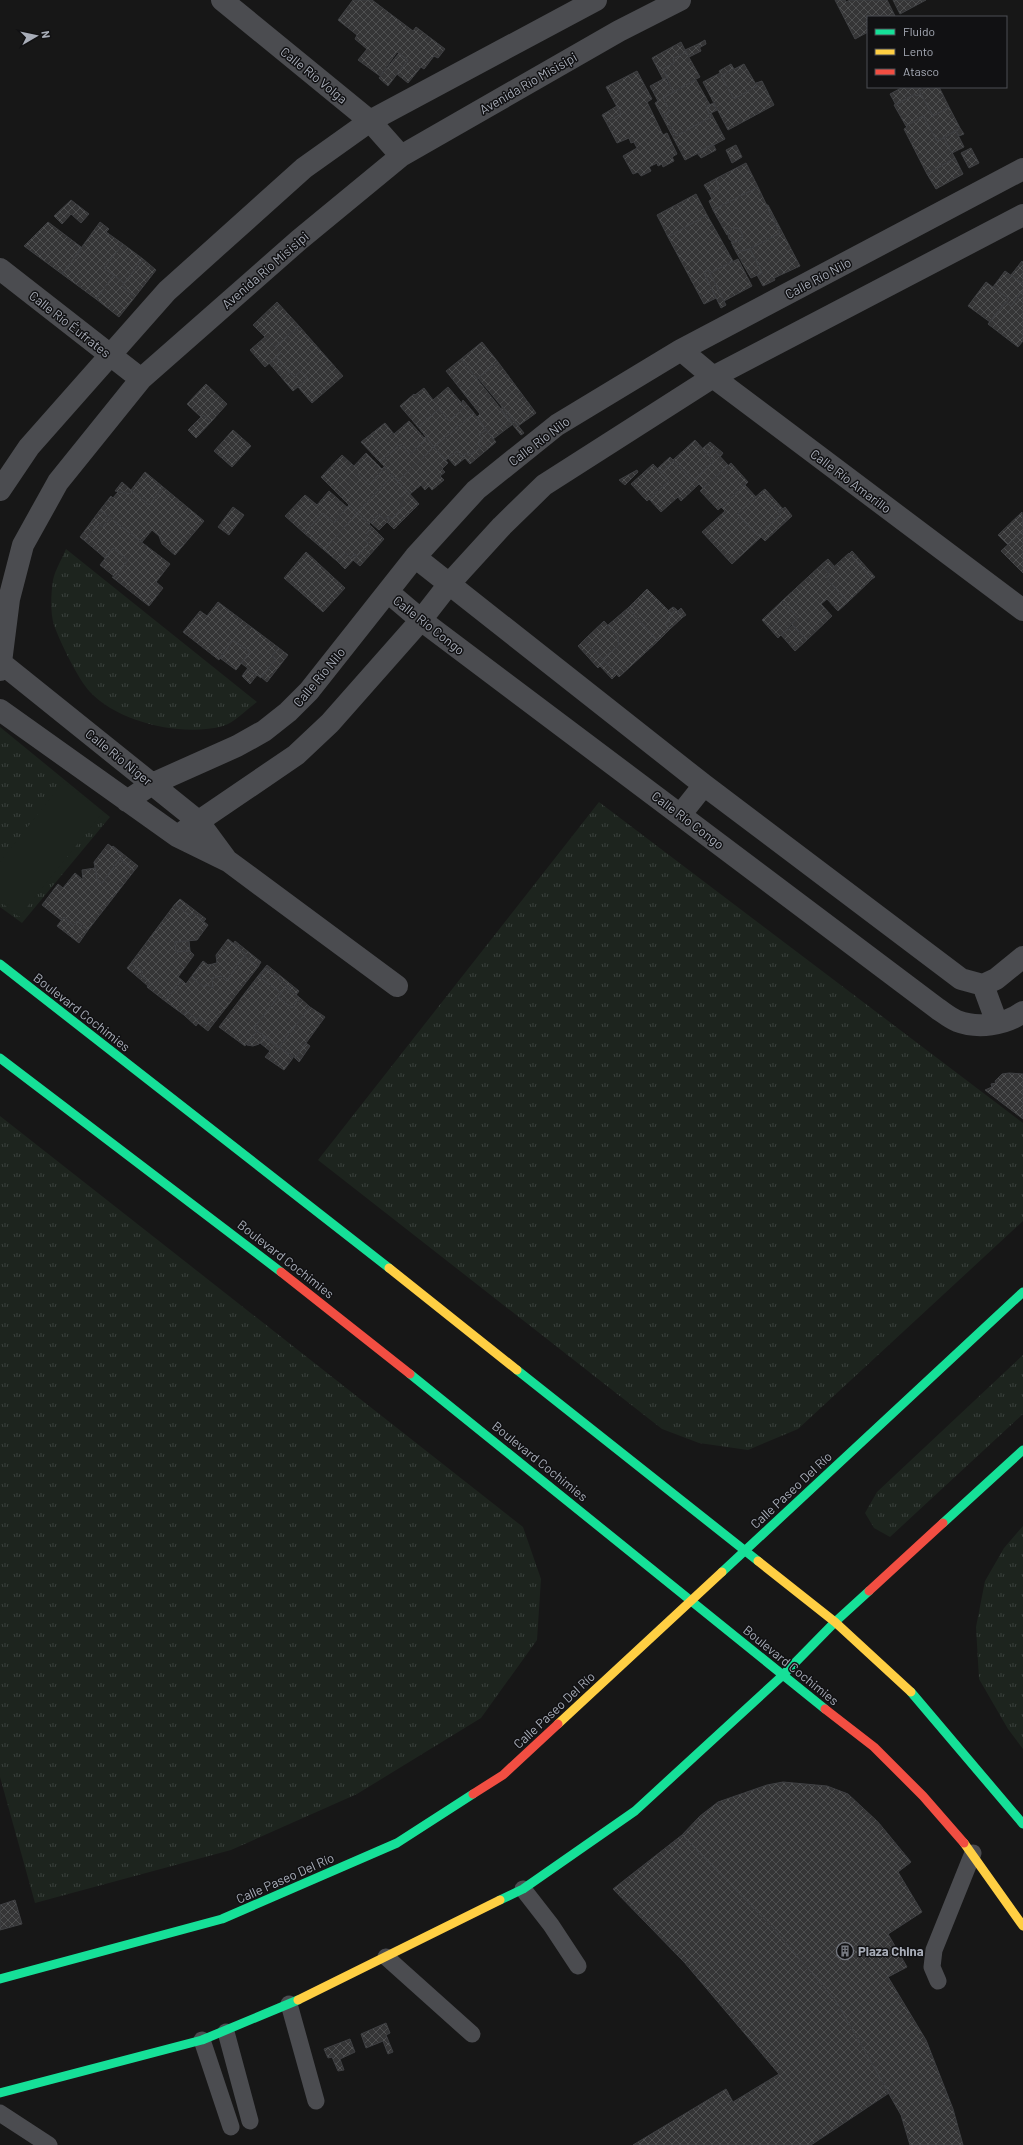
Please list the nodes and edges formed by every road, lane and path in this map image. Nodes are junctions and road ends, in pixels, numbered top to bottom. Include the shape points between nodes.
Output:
1 (222, 0) edge
2 (596, 0) edge
3 (680, 0) edge
4 (370, 121) junction
5 (401, 156) junction
6 (1023, 170) edge
7 (1023, 215) edge
8 (0, 269) edge
9 (680, 350) junction
10 (110, 355) junction
11 (713, 377) junction
12 (141, 379) junction
13 (0, 490) edge
14 (415, 557) junction
15 (449, 584) junction
16 (388, 592) junction
17 (1023, 610) edge
18 (421, 620) junction
19 (0, 665) edge
20 (0, 710) edge
21 (152, 784) junction
22 (704, 785) junction
23 (127, 801) junction
24 (681, 814) junction
25 (198, 821) junction
26 (177, 836) junction
27 (228, 862) junction
28 (1023, 957) edge
29 (0, 964) edge
30 (983, 985) junction
31 (397, 986) dead end
32 (1023, 1012) edge
33 (997, 1023) junction
34 (0, 1058) edge
35 (1023, 1292) edge
36 (1023, 1450) edge
37 (745, 1550) junction
38 (690, 1600) junction
39 (836, 1622) junction
40 (782, 1676) junction
41 (1023, 1824) edge
42 (973, 1853) junction
43 (523, 1889) junction
44 (1023, 1926) edge
45 (386, 1957) junction
46 (578, 1966) dead end
47 (0, 1979) edge
48 (938, 1981) dead end
49 (289, 2004) junction
50 (226, 2032) junction
51 (472, 2034) dead end
52 (202, 2040) junction
53 (0, 2093) edge
54 (316, 2101) dead end
55 (0, 2113) edge
56 (250, 2121) dead end
57 (231, 2127) dead end
58 (49, 2145) edge

1 - 4 street, Calle Río Volga
2 - 4 street
3 - 5 street, Avenida Río Misisipi via 619,31
4 - 5 street, Calle Río Volga
4 - 10 street via 298,173 167,292
5 - 12 street, Avenida Río Misisipi via 299,240
6 - 9 street, Calle Río Nilo
7 - 11 street
8 - 10 street, Calle Río Éufrates
9 - 11 street, Calle Río Amarillo
9 - 14 street, Calle Río Nilo via 557,425 476,490
10 - 12 street, Calle Río Éufrates
10 - 13 street via 29,447
11 - 15 street via 544,485
11 - 17 street, Calle Río Amarillo
12 - 19 street, Avenida Río Misisipi via 58,482 23,545 9,599
14 - 15 street
14 - 16 street, Calle Río Nilo
15 - 18 street
15 - 22 street
16 - 18 street, Calle Río Congo
16 - 21 street, Calle Río Nilo via 288,712 264,731 237,746
18 - 24 street, Calle Río Congo
18 - 25 street via 330,723 296,755
19 - 21 street, Calle Río Niger
20 - 23 street, Calle Río Niger
21 - 23 street, Calle Río Nilo
21 - 25 street, Calle Río Niger
22 - 24 street
22 - 30 street via 961,979
23 - 26 street, Calle Río Niger
24 - 33 street, Calle Río Congo via 938,1009 956,1020 974,1025
25 - 26 street
25 - 27 street, Calle Río Niger
26 - 27 street, Calle Río Niger
27 - 31 street, Calle Río Niger
28 - 30 street via 996,979
29 - 37 main road, Boulevard Cochimies
30 - 33 street
32 - 33 street, Calle Río Congo via 1015,1018
34 - 38 main road, Boulevard Cochimies via 255,1251 513,1455
35 - 37 main road, Calle Paseo Del Río
36 - 39 main road
37 - 38 main road, Calle Paseo Del Río
37 - 39 main road, Boulevard Cochimies
38 - 40 main road, Boulevard Cochimies
38 - 47 main road, Calle Paseo Del Río via 503,1775 397,1843 222,1919
39 - 40 main road
39 - 41 main road, Boulevard Cochimies via 909,1690
40 - 42 main road, Boulevard Cochimies via 874,1747 923,1796
40 - 43 main road via 635,1811
42 - 44 main road, Boulevard Cochimies
42 - 48 lane via 934,1950 932,1967
43 - 45 main road
43 - 46 lane
45 - 49 main road
45 - 51 lane
49 - 50 main road
49 - 54 lane
50 - 52 main road
50 - 56 lane
52 - 53 main road
52 - 57 lane
55 - 58 lane

